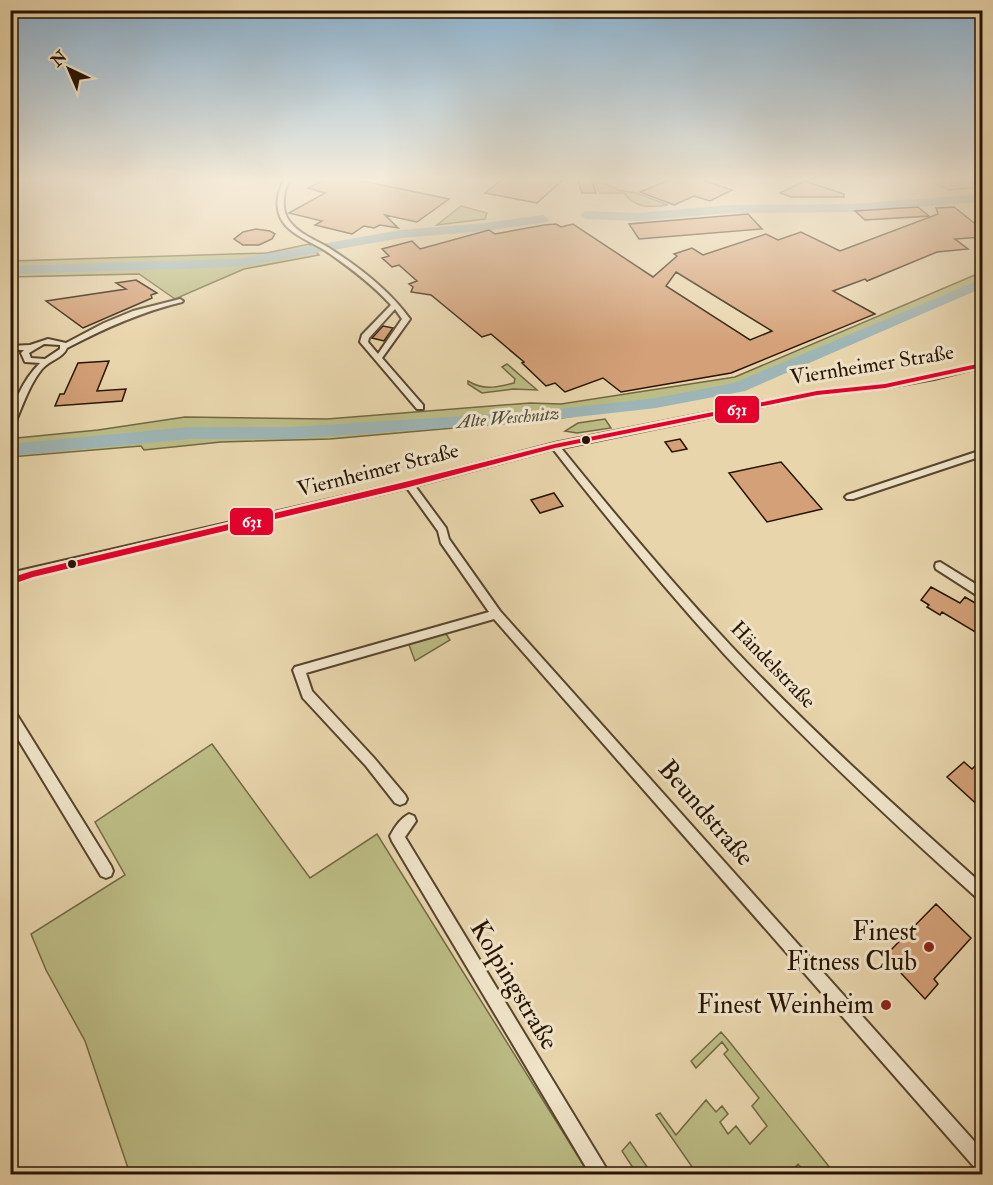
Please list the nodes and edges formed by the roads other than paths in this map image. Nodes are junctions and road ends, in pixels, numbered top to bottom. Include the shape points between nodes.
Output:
1 (302, 233) edge
2 (180, 301) dead end
3 (394, 306) junction
4 (62, 344) junction
5 (10, 348) edge
6 (28, 350) junction
7 (378, 359) junction
8 (34, 361) junction
9 (46, 361) junction
10 (982, 365) edge
11 (34, 376) junction
12 (420, 407) dead end
13 (10, 426) edge
14 (555, 446) junction
15 (982, 453) edge
16 (409, 484) junction
17 (850, 497) dead end
18 (940, 566) dead end
19 (32, 574) junction
20 (10, 577) edge
21 (10, 582) edge
22 (982, 593) edge
23 (496, 614) junction
24 (10, 714) edge
25 (400, 800) dead end
26 (410, 821) dead end
27 (106, 871) dead end
28 (982, 893) edge
29 (982, 1163) edge
30 (600, 1174) edge

1 - 3 street via 349,264
2 - 4 street via 154,305
3 - 7 street via 406,321
3 - 7 street via 363,340
4 - 6 street via 49,341
4 - 9 street via 58,356
5 - 6 street
6 - 8 street via 28,360
7 - 12 street
8 - 9 street
8 - 11 street
9 - 11 street
10 - 14 street, Viernheimer Straße via 885,386 817,393
11 - 13 street
14 - 16 street, Viernheimer Straße
14 - 28 street, Händelstraße via 625,534 757,681 898,818
15 - 17 street
16 - 19 street, Viernheimer Straße
16 - 23 street, Beundstraße
18 - 22 street
19 - 20 street, Viernheimer Straße
19 - 21 street, Viernheimer Straße
23 - 25 street via 299,670 307,694
23 - 29 street, Beundstraße
24 - 27 street
26 - 30 street, Kolpingstraße via 398,836

